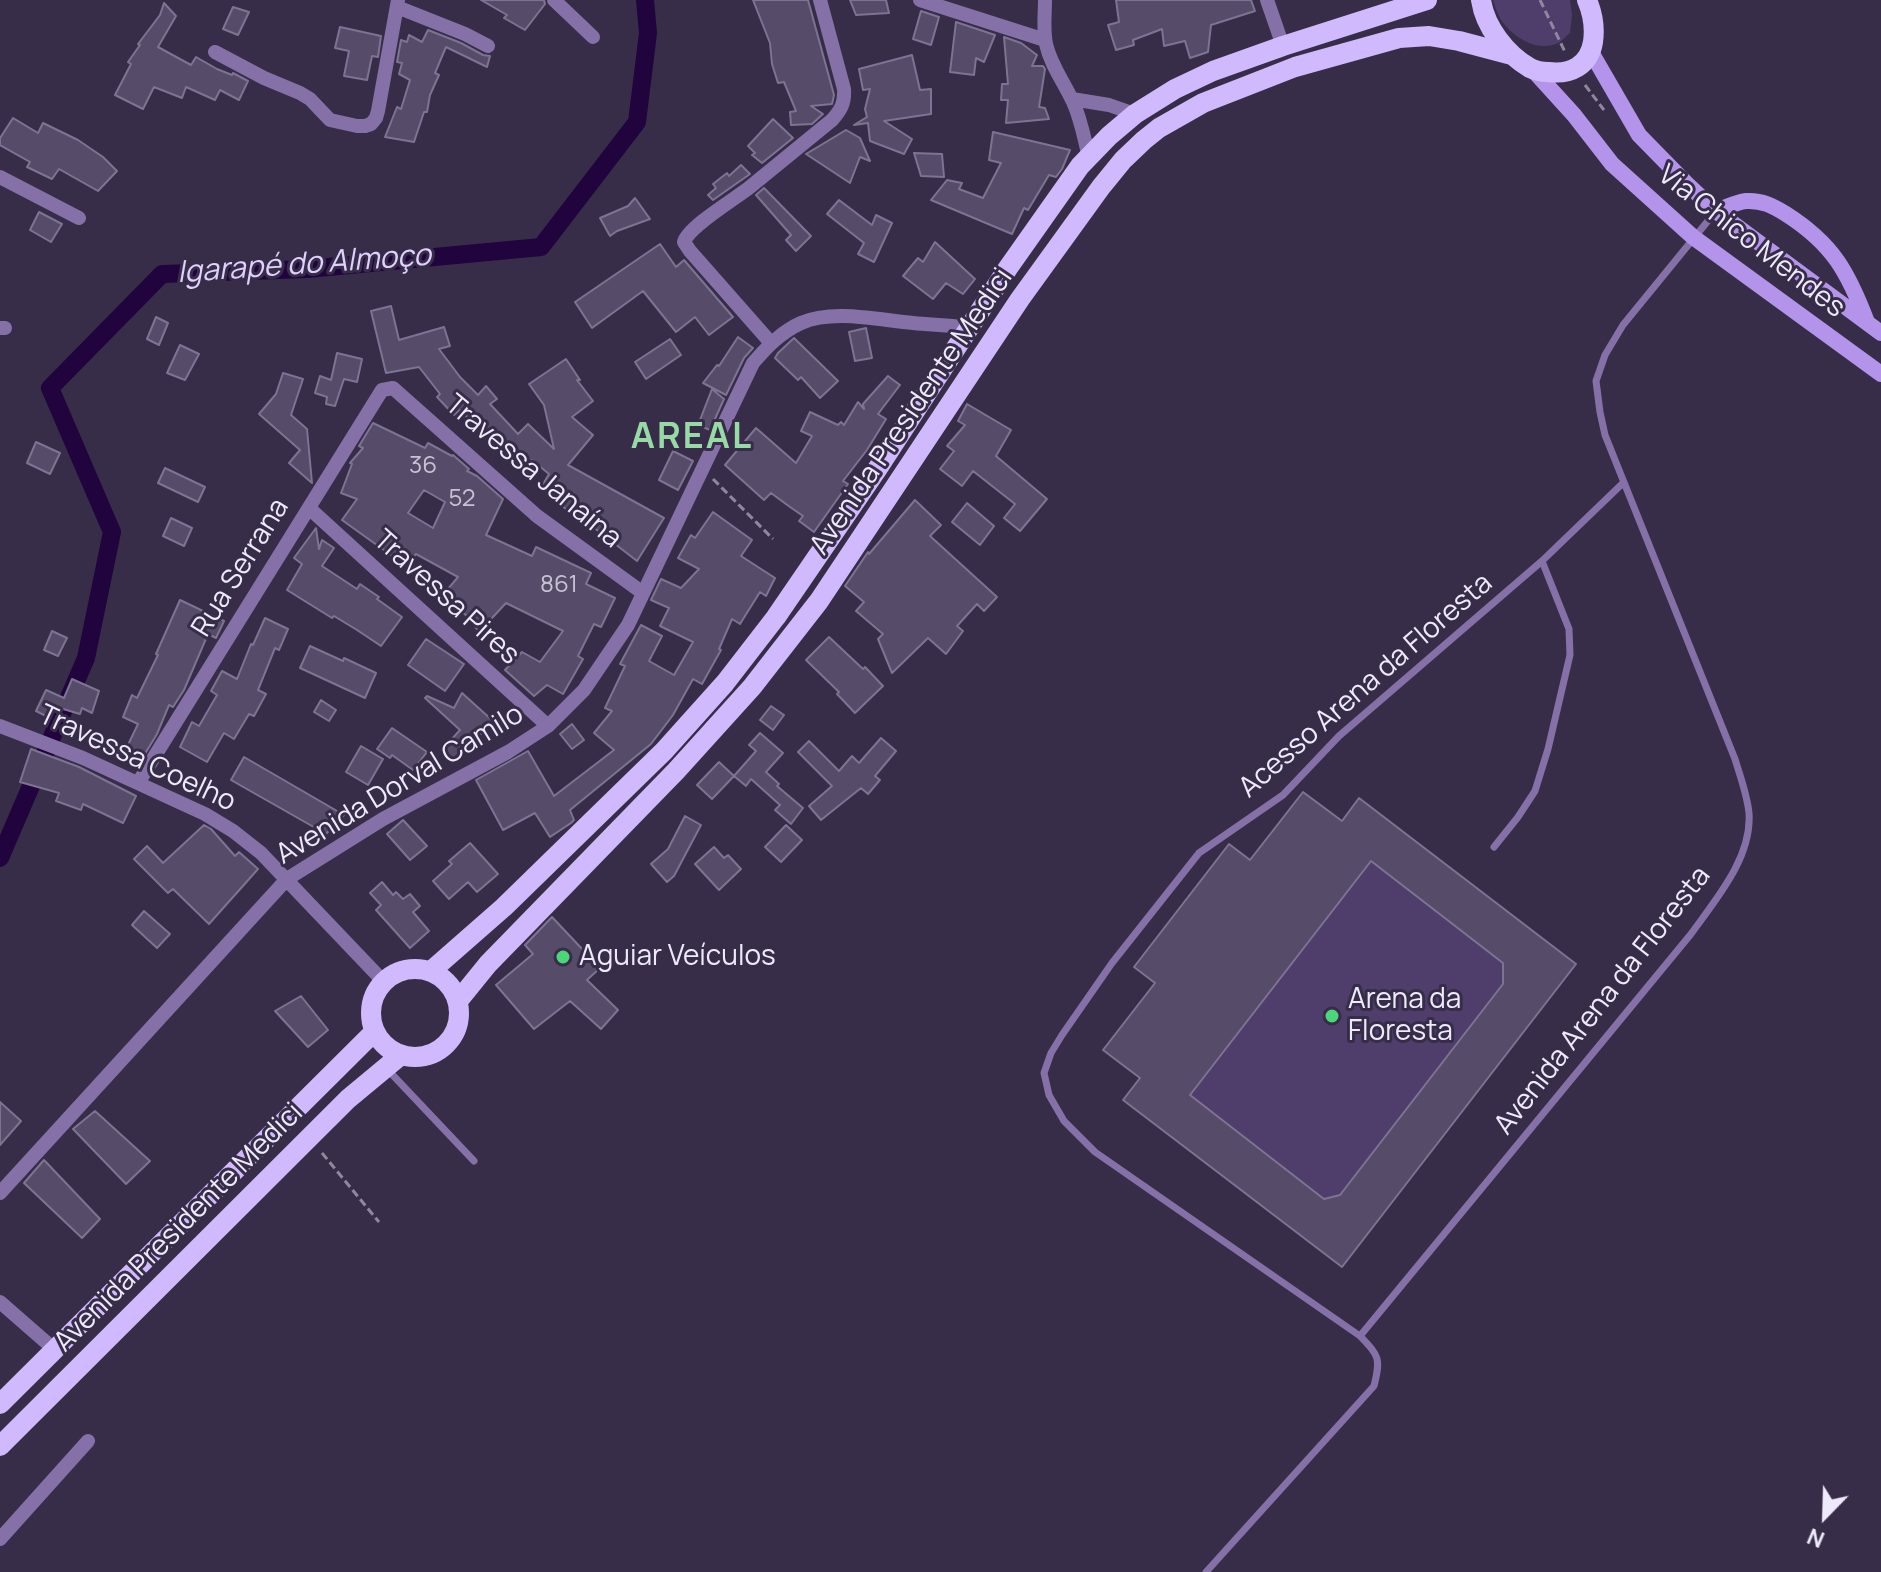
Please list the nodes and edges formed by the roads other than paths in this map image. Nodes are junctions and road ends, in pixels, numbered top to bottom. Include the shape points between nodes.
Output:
1 (554, 0) edge
2 (820, 0) edge
3 (920, 0) edge
4 (1045, 0) edge
5 (1267, 0) edge
6 (1427, 0) edge
7 (1481, 0) edge
8 (1587, 0) edge
9 (398, 4) edge
10 (593, 37) dead end
11 (1045, 40) junction
12 (488, 46) dead end
13 (1283, 46) junction
14 (215, 52) dead end
15 (1591, 52) junction
16 (1512, 55) junction
17 (1534, 71) junction
18 (1072, 99) junction
19 (1135, 114) junction
20 (1089, 157) junction
21 (0, 177) edge
22 (1716, 211) junction
23 (79, 218) dead end
24 (1693, 237) junction
25 (969, 328) junction
26 (1875, 328) edge
27 (771, 343) junction
28 (1881, 374) edge
29 (393, 388) joint
30 (1623, 483) junction
31 (309, 508) junction
32 (1542, 561) junction
33 (643, 593) junction
34 (0, 726) edge
35 (548, 726) junction
36 (138, 783) junction
37 (1494, 847) dead end
38 (287, 879) junction
39 (431, 971) junction
40 (383, 981) junction
41 (458, 1001) junction
42 (374, 1032) junction
43 (393, 1061) junction
44 (474, 1161) dead end
45 (0, 1193) edge
46 (0, 1302) edge
47 (1360, 1336) junction
48 (55, 1350) junction
49 (0, 1404) edge
50 (88, 1441) dead end
51 (0, 1446) edge
52 (0, 1539) edge
53 (1206, 1572) edge

1 - 10 street
2 - 27 street via 844,89 840,111 696,226 684,242
3 - 11 street
4 - 11 street
5 - 13 street
6 - 13 main road, Avenida Presidente Medici
7 - 16 main road via 1498,40
8 - 15 main road via 1594,32
9 - 12 street
9 - 14 street via 371,124 330,120 300,93
11 - 18 street
13 - 19 main road, Avenida Presidente Medici via 1213,71
15 - 17 main road via 1570,72
15 - 22 main road, Via Chico Mendes via 1639,135
16 - 17 main road
16 - 41 main road, Avenida Presidente Medici via 1429,36 1399,38 1295,67 1203,103 1144,140 1101,187 1020,299 819,601 752,687
17 - 24 main road, Via Chico Mendes via 1612,164
18 - 19 street
18 - 20 street
19 - 20 main road, Avenida Presidente Medici
20 - 25 main road, Avenida Presidente Medici
21 - 23 street
22 - 24 lane, Avenida Arena da Floresta
22 - 26 main road, Via Chico Mendes
22 - 26 main road via 1744,201 1769,203 1799,222 1840,264
24 - 28 main road, Via Chico Mendes
24 - 30 lane, Avenida Arena da Floresta via 1623,325 1596,381 1605,435
25 - 27 street, Avenida Dorval Camilo via 828,317 804,322
25 - 39 main road, Avenida Presidente Medici via 776,617 725,683 607,807
27 - 33 street, Avenida Dorval Camilo via 753,363
29 - 31 street, Rua Serrana via 382,390
29 - 33 street, Travessa Janaína via 537,516
30 - 32 lane, Acesso Arena da Floresta
30 - 47 lane, Avenida Arena da Floresta via 1735,759 1749,813 1748,833 1722,890 1691,934
31 - 35 street, Travessa Pires
31 - 36 street, Rua Serrana
32 - 37 lane via 1569,629 1570,655 1535,791
32 - 47 lane, Acesso Arena da Floresta via 1339,736 1283,795 1199,853 1112,963 1062,1035 1044,1073 1064,1121 1095,1152
33 - 35 street, Avenida Dorval Camilo via 593,678
34 - 36 street, Travessa Coelho
35 - 38 street, Avenida Dorval Camilo
36 - 38 street, Travessa Coelho via 233,831
38 - 40 street, Travessa Coelho
38 - 45 street, Avenida Dorval Camilo
39 - 40 main road via 406,969
39 - 41 main road via 448,983
40 - 42 main road via 371,1005
41 - 43 main road via 460,1015 450,1040 428,1055
42 - 43 main road
42 - 48 main road, Avenida Presidente Medici
43 - 44 lane
43 - 51 main road, Avenida Presidente Medici via 348,1099
46 - 48 street
47 - 53 lane via 1376,1353 1374,1386
48 - 49 main road, Avenida Presidente Medici
50 - 52 street

